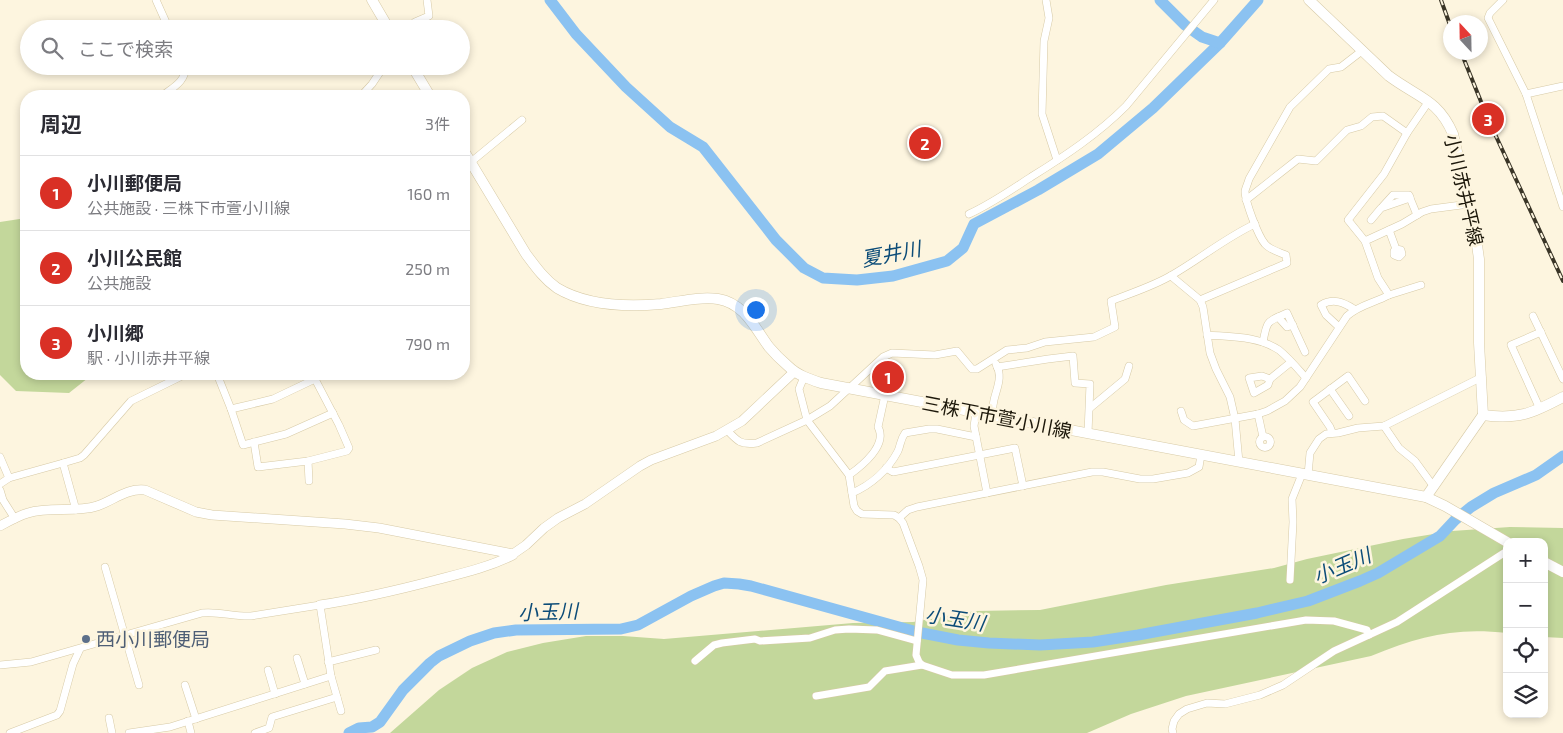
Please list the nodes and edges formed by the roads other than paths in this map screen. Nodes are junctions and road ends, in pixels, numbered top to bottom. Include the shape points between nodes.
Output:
1 (156, 0) edge
2 (372, 0) edge
3 (426, 0) edge
4 (1046, 0) edge
5 (1214, 0) edge
6 (1309, 0) edge
7 (1503, 0) edge
8 (165, 20) edge
9 (384, 20) edge
10 (420, 20) edge
11 (1363, 50) junction
12 (185, 75) edge
13 (378, 75) edge
14 (417, 75) edge
15 (1563, 86) edge
16 (169, 90) edge
17 (366, 90) edge
18 (426, 90) edge
19 (1526, 94) junction
20 (1429, 101) junction
21 (522, 120) dead end
22 (1407, 134) junction
23 (1058, 160) junction
24 (470, 162) joint
25 (1561, 194) edge
26 (1246, 200) junction
27 (1469, 204) junction
28 (1563, 207) edge
29 (969, 214) dead end
30 (1417, 215) junction
31 (1371, 220) dead end
32 (1255, 224) junction
33 (1389, 230) junction
34 (1365, 241) junction
35 (1396, 249) dead end
36 (1172, 276) junction
37 (1421, 285) dead end
38 (1389, 295) junction
39 (1200, 300) junction
40 (1354, 309) junction
41 (1533, 316) dead end
42 (1339, 327) junction
43 (1541, 332) junction
44 (1207, 335) junction
45 (1263, 342) junction
46 (1305, 352) dead end
47 (993, 359) junction
48 (1290, 362) junction
49 (1128, 366) dead end
50 (997, 367) junction
51 (794, 372) junction
52 (804, 377) junction
53 (1482, 377) junction
54 (1306, 378) junction
55 (1563, 378) edge
56 (1270, 379) dead end
57 (172, 380) edge
58 (220, 380) edge
59 (849, 389) junction
60 (1330, 389) junction
61 (884, 395) junction
62 (1563, 397) edge
63 (1365, 401) dead end
64 (1090, 408) junction
65 (232, 409) junction
66 (1540, 409) junction
67 (1181, 411) dead end
68 (333, 413) junction
69 (976, 413) junction
70 (1258, 414) junction
71 (1483, 415) junction
72 (992, 416) junction
73 (1349, 416) dead end
74 (1236, 419) junction
75 (807, 420) junction
76 (1384, 426) junction
77 (727, 430) junction
78 (1332, 432) junction
79 (1088, 433) junction
80 (976, 437) junction
81 (1263, 437) dead end
82 (254, 442) junction
83 (980, 455) junction
84 (1201, 455) junction
85 (0, 457) edge
86 (308, 461) junction
87 (1239, 462) junction
88 (63, 464) junction
89 (886, 468) junction
90 (1305, 474) junction
91 (849, 475) junction
92 (8, 478) junction
93 (309, 481) dead end
94 (0, 484) edge
95 (1023, 486) junction
96 (1434, 487) junction
97 (0, 490) edge
98 (987, 493) junction
99 (852, 494) junction
100 (1426, 497) junction
101 (2, 501) edge
102 (76, 510) junction
103 (15, 518) junction
104 (899, 518) junction
105 (0, 526) edge
106 (1503, 540) edge
107 (513, 554) junction
108 (1503, 554) edge
109 (1548, 564) edge
110 (105, 566) dead end
111 (1563, 572) edge
112 (1290, 580) dead end
113 (320, 604) junction
114 (125, 635) junction
115 (1370, 635) junction
116 (917, 639) junction
117 (80, 649) junction
118 (376, 650) dead end
119 (297, 658) dead end
120 (695, 660) dead end
121 (328, 662) junction
122 (0, 665) edge
123 (922, 665) junction
124 (268, 670) dead end
125 (330, 676) junction
126 (305, 684) junction
127 (139, 685) dead end
128 (185, 685) dead end
129 (276, 694) junction
130 (816, 696) dead end
131 (337, 697) junction
132 (340, 711) dead end
133 (108, 718) dead end
134 (196, 719) junction
135 (188, 721) junction
136 (13, 732) edge
137 (112, 733) edge
138 (129, 733) edge
139 (191, 733) edge
140 (255, 733) edge
141 (1173, 733) edge

1 - 8 street
2 - 9 main road
3 - 10 street via 430,16
4 - 23 street via 1049,18 1044,41 1042,114
5 - 23 street via 1126,106 1097,133
6 - 11 main road, 小川赤井平線
7 - 19 street via 1488,18
11 - 20 main road, 小川赤井平線 via 1389,76
11 - 26 street via 1340,67 1329,69 1290,107 1249,179
12 - 16 street
13 - 17 street
14 - 18 main road
15 - 19 street
19 - 25 street
20 - 22 street
20 - 27 main road, 小川赤井平線 via 1448,121
21 - 24 street
22 - 26 street via 1383,116 1372,117 1362,126 1347,130 1316,161 1298,159
22 - 34 street via 1384,174 1348,220
23 - 29 street
24 - 51 main road, 三株下市萱小川線 via 526,254 538,271 556,287 572,296 592,301 659,304 717,299 731,303 743,312 770,348
25 - 28 street
26 - 32 street
27 - 30 street via 1431,209
27 - 53 main road, 小川赤井平線 via 1479,259
30 - 31 street via 1409,195 1393,195
30 - 33 street
32 - 36 street
32 - 39 street via 1265,244 1286,255 1287,263
33 - 34 street
33 - 35 street
34 - 38 street via 1378,278
36 - 39 street
36 - 47 street via 1111,300 1115,328 1094,337 1007,350
37 - 38 street
38 - 40 street
39 - 44 street
40 - 42 street
40 - 42 street via 1336,301 1326,315
41 - 43 street
42 - 54 street
43 - 55 street
43 - 66 street via 1511,345
44 - 45 street
44 - 74 street via 1213,361 1230,397
45 - 46 street via 1266,325 1278,317 1287,327 1293,325
45 - 48 street via 1281,352
47 - 50 street
47 - 59 street via 977,370 972,369 958,351 935,355 892,353 883,357
48 - 54 street
48 - 56 street
49 - 64 street via 1125,379
50 - 64 street via 1073,356 1075,383 1090,384
50 - 72 street via 1000,378
51 - 52 main road, 三株下市萱小川線
51 - 77 street via 742,421
52 - 59 main road, 三株下市萱小川線
52 - 75 street via 799,389
53 - 71 main road, 小川赤井平線
53 - 76 street
54 - 70 street via 1285,401
57 - 88 street via 131,400 84,455
58 - 65 street
59 - 61 main road, 三株下市萱小川線
59 - 75 street
60 - 63 street via 1348,376
60 - 73 street
60 - 78 street via 1313,402
61 - 69 main road, 三株下市萱小川線
61 - 91 street via 878,427 880,441 860,468
62 - 66 main road
64 - 79 street
65 - 68 street via 273,399 315,380
65 - 82 street via 244,445
66 - 71 main road via 1512,417
67 - 74 street via 1184,420 1193,426
68 - 82 street via 286,434
68 - 86 street via 349,448
69 - 72 main road, 三株下市萱小川線
69 - 80 street
70 - 74 street
70 - 81 street
71 - 96 main road
72 - 79 main road, 三株下市萱小川線
74 - 87 street
75 - 77 street via 749,444 742,444
75 - 91 street
76 - 78 street
76 - 96 street
77 - 107 street via 640,466 585,504 558,518
78 - 90 street via 1313,446
79 - 84 main road, 三株下市萱小川線
80 - 83 street
80 - 89 street via 937,429 905,433
82 - 86 street via 258,467
83 - 89 street via 893,472
83 - 95 street via 1016,448
83 - 98 street
84 - 87 main road, 三株下市萱小川線
84 - 95 street via 1199,467 1171,476 1140,479 1092,472
85 - 92 street
86 - 93 street
87 - 90 main road, 三株下市萱小川線
88 - 92 street
88 - 102 street
89 - 99 street via 864,488
90 - 100 main road, 三株下市萱小川線
90 - 112 street via 1292,499 1294,522
91 - 99 street
92 - 94 street
95 - 98 street
96 - 100 main road
97 - 101 street
98 - 104 street via 916,507
99 - 104 street via 854,506 862,514 888,514
100 - 106 main road
101 - 103 street
102 - 103 street via 38,511
102 - 107 street via 100,505 137,489 212,515 362,526
103 - 105 street
104 - 116 street via 923,580
107 - 113 street via 495,564 423,583
108 - 115 street via 1397,622
109 - 111 main road
110 - 114 street
113 - 114 street via 240,617 210,612
113 - 121 street
114 - 117 street
114 - 127 street
115 - 123 street via 1367,630 1334,620 1306,620 984,675 952,675
115 - 141 street via 1334,651 1260,695 1187,709 1174,721
116 - 120 street via 849,628 810,638 722,643
116 - 123 street via 916,654
117 - 122 street via 31,662
117 - 136 street via 57,715
118 - 121 street
119 - 126 street
121 - 125 street
123 - 130 street via 885,672 869,687
124 - 129 street
125 - 126 street
125 - 131 street
126 - 129 street
128 - 134 street
129 - 134 street
131 - 132 street
131 - 140 street via 272,718 269,728
133 - 137 street
134 - 135 street
135 - 138 street
135 - 139 street

